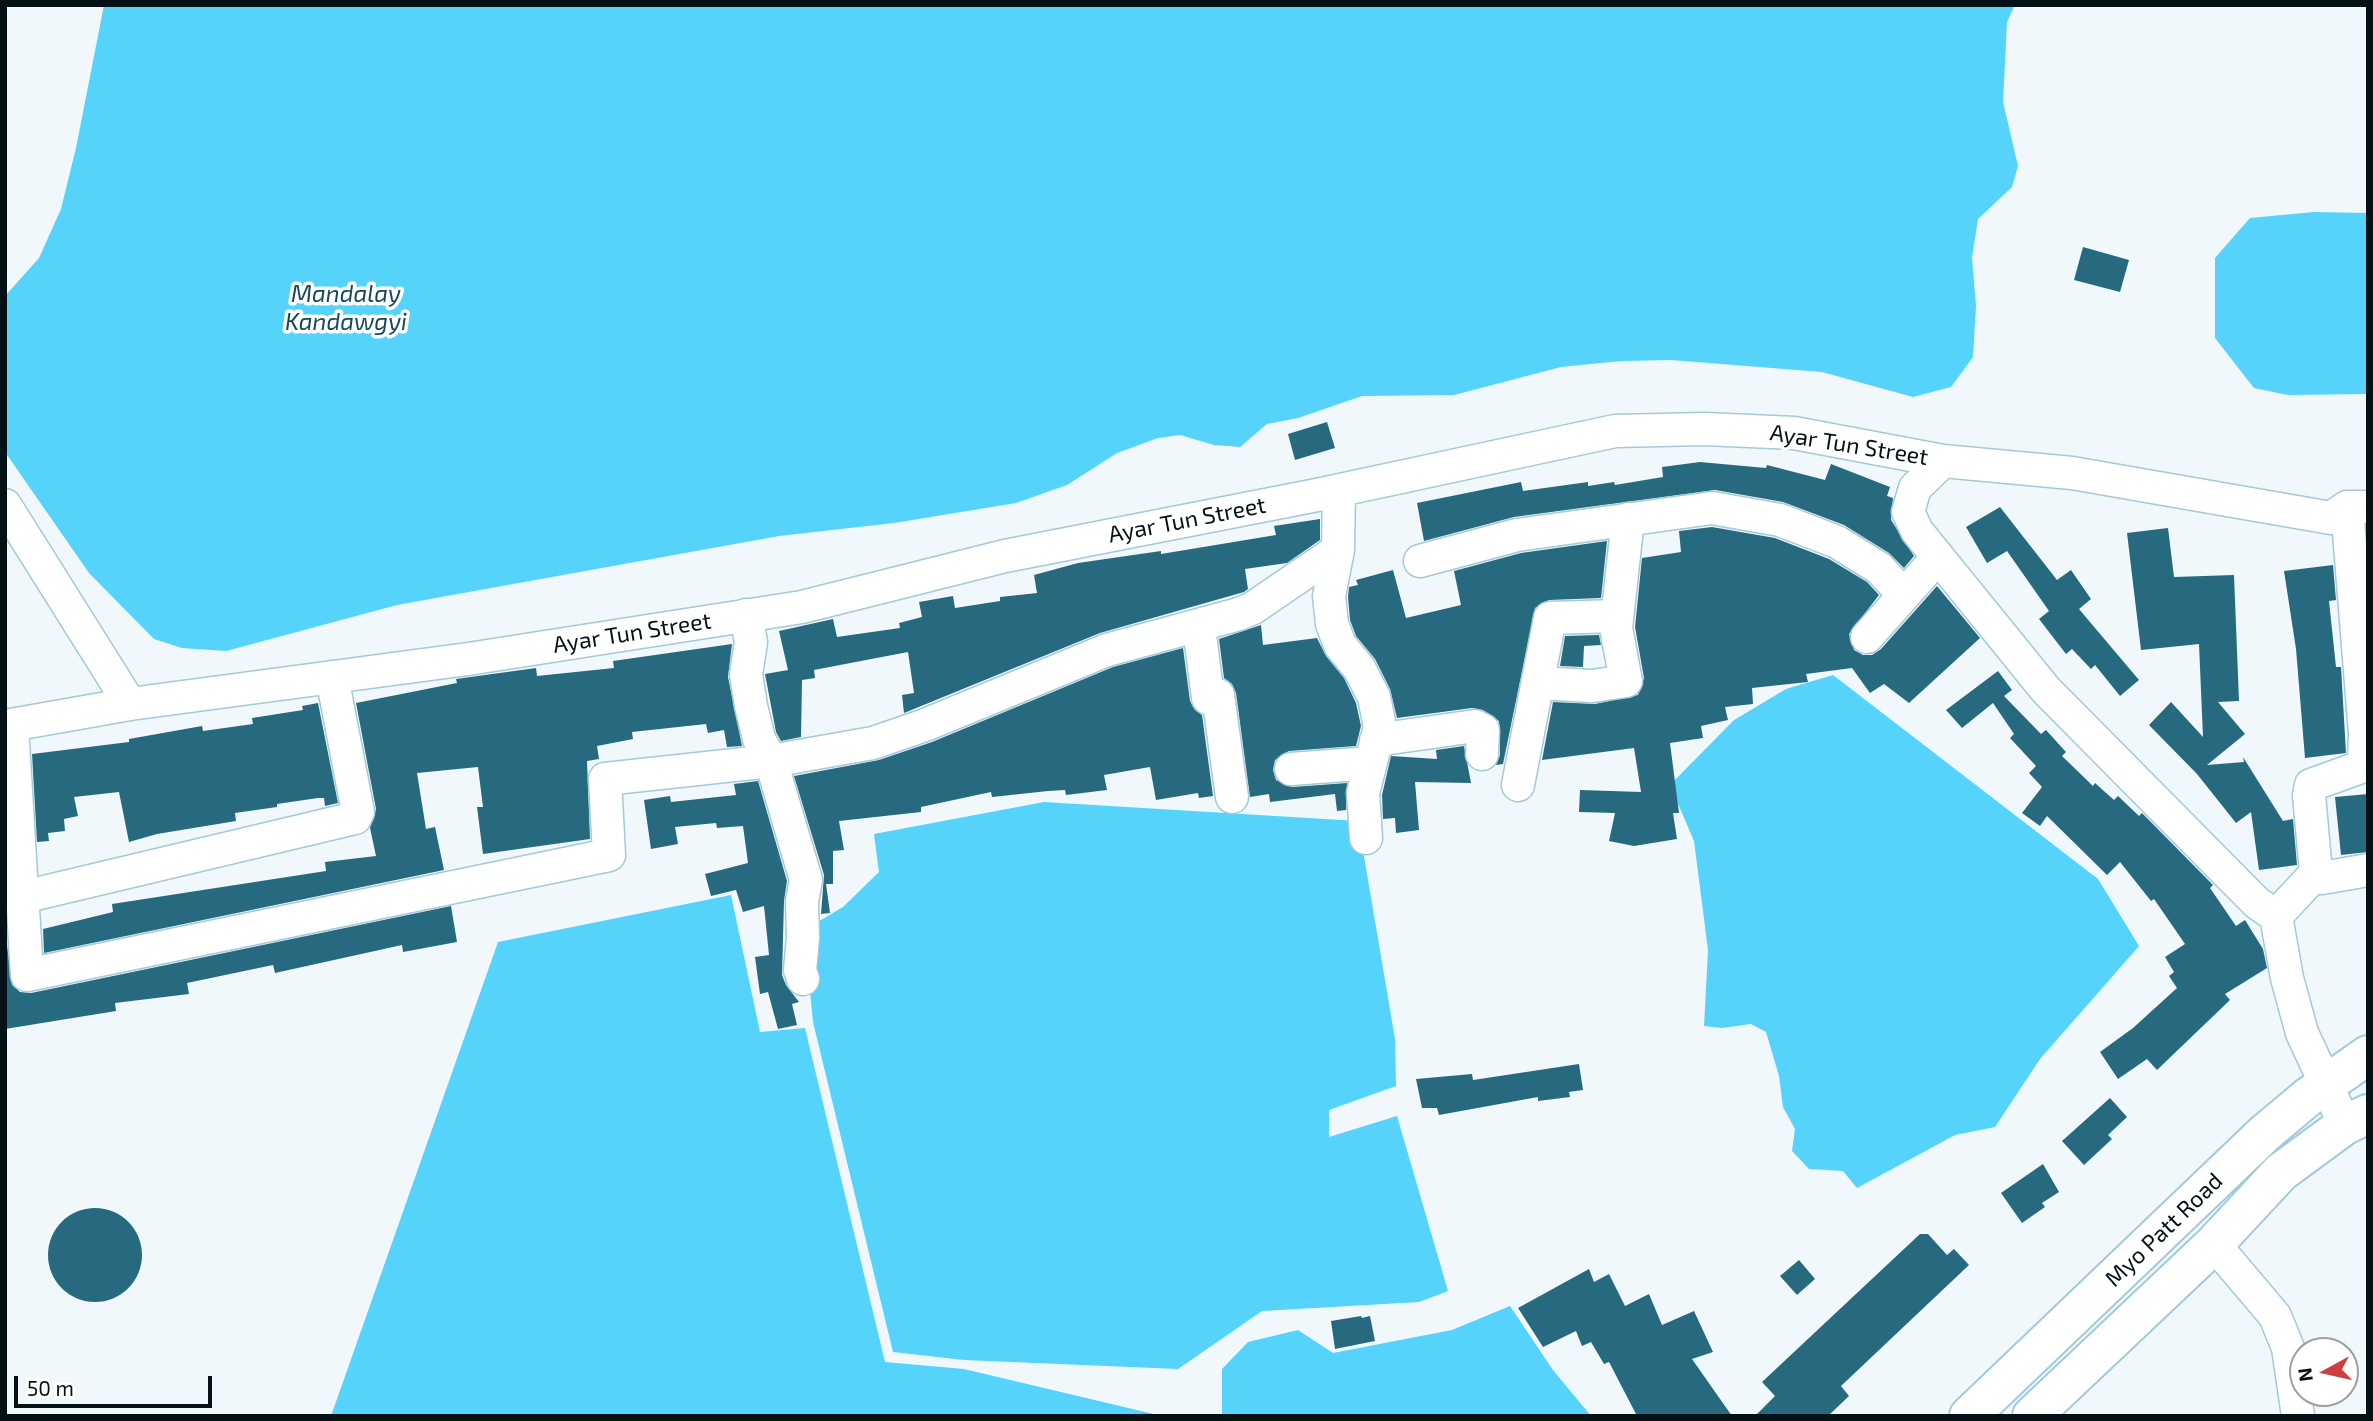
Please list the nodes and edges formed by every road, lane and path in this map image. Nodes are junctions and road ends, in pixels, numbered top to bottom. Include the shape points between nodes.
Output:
1 (1942, 461) junction
2 (1339, 490) junction
3 (5, 505) edge
4 (2357, 507) edge
5 (1628, 519) junction
6 (1338, 550) junction
7 (1938, 557) junction
8 (1420, 561) dead end
9 (1903, 594) junction
10 (746, 615) junction
11 (1616, 616) junction
12 (1199, 627) junction
13 (1867, 637) dead end
14 (332, 677) junction
15 (1538, 683) junction
16 (130, 704) junction
17 (9, 725) edge
18 (1373, 751) junction
19 (1482, 754) dead end
20 (771, 761) junction
21 (1291, 769) dead end
22 (1518, 785) dead end
23 (1232, 797) dead end
24 (1366, 838) dead end
25 (2368, 870) edge
26 (2316, 873) junction
27 (17, 895) edge
28 (2276, 916) junction
29 (16, 976) edge
30 (803, 979) dead end
31 (2368, 1055) edge
32 (2327, 1084) junction
33 (2356, 1119) edge
34 (2214, 1244) junction
35 (1969, 1416) edge
36 (2032, 1416) edge
37 (2298, 1416) edge

1 - 2 street, Ayar Tun Street via 1794,433 1615,431
1 - 4 street, Ayar Tun Street via 2072,473 2332,518
1 - 7 street via 1914,488 1908,512
2 - 6 street
2 - 10 street, Ayar Tun Street via 1005,555 802,607
3 - 16 street
4 - 26 street via 2364,763 2309,790
5 - 8 street via 1517,535
5 - 9 street via 1712,508 1780,520 1837,541 1879,568
5 - 11 street
6 - 12 street via 1253,608
6 - 18 street via 1329,596 1332,624 1340,645 1374,697 1380,727
7 - 9 street
7 - 28 street via 2046,690 2257,903
9 - 13 street
10 - 14 street, Ayar Tun Street
10 - 20 street via 751,642 746,674 751,706
11 - 15 street via 1550,618
11 - 15 street via 1626,681 1592,686
12 - 20 street via 1107,649 873,743
12 - 23 street via 1209,698 1218,695
14 - 16 street, Ayar Tun Street
14 - 27 street via 358,812 355,818
15 - 22 street
16 - 17 street, Ayar Tun Street
17 - 27 street
18 - 19 street via 1475,726 1483,730
18 - 21 street
18 - 24 street via 1363,793
20 - 29 street via 605,779 609,855
20 - 30 street via 806,880
25 - 26 street via 2322,878
26 - 28 street
27 - 29 street
28 - 32 street via 2302,1033
31 - 32 main road, Myo Patt Road
32 - 33 street
32 - 35 main road, Myo Patt Road via 2265,1133
33 - 34 main road, Myo Patt Road via 2281,1172
34 - 36 main road, Myo Patt Road
34 - 37 street via 2275,1315 2288,1349

